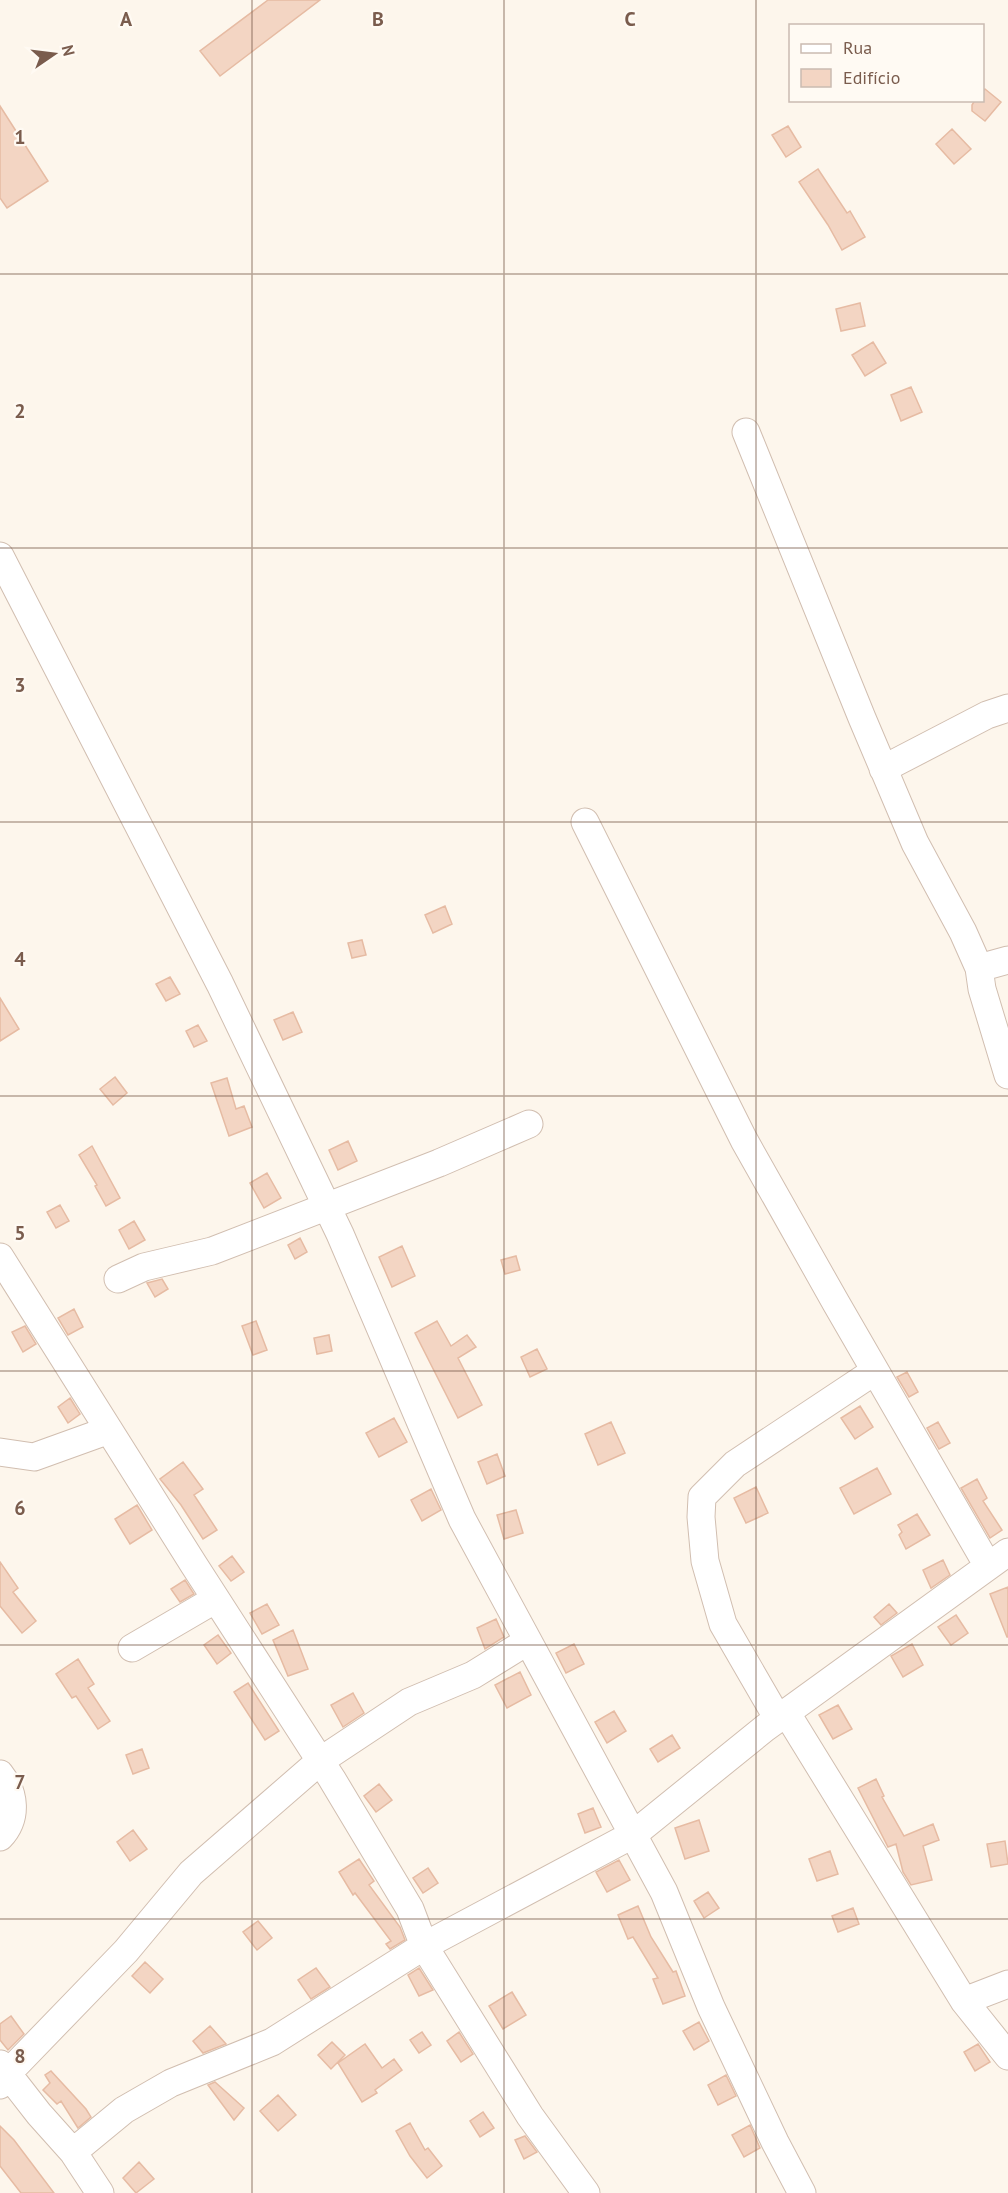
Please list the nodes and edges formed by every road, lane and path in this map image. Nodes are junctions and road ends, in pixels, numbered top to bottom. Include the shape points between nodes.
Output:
1 (746, 432) dead end
2 (0, 556) edge
3 (1008, 708) edge
4 (884, 769) junction
5 (585, 822) dead end
6 (1008, 960) edge
7 (979, 968) junction
8 (1008, 1076) edge
9 (529, 1124) dead end
10 (327, 1207) junction
11 (0, 1257) edge
12 (118, 1279) dead end
13 (875, 1371) junction
14 (109, 1430) junction
15 (0, 1452) edge
16 (998, 1559) edge
17 (216, 1599) junction
18 (528, 1641) junction
19 (132, 1648) dead end
20 (782, 1715) junction
21 (320, 1761) junction
22 (0, 1774) edge
23 (634, 1834) junction
24 (0, 1837) edge
25 (424, 1946) junction
26 (1008, 1984) edge
27 (964, 2001) junction
28 (1008, 2056) edge
29 (2, 2074) edge
30 (73, 2152) junction
31 (100, 2193) edge
32 (586, 2193) edge
33 (802, 2193) edge

1 - 4 street
2 - 10 street via 220,984
3 - 4 street
4 - 7 street via 915,843
5 - 13 street via 744,1140
6 - 7 street
7 - 8 street
9 - 10 street
10 - 12 street via 212,1251 144,1268
10 - 18 street via 462,1520
11 - 14 street
13 - 16 street
13 - 20 street via 735,1464 702,1497 705,1561 723,1624
14 - 15 street via 34,1457
14 - 17 street
16 - 20 street
17 - 19 street
17 - 21 street
18 - 21 street via 473,1675 409,1702
18 - 23 street
20 - 23 street
20 - 27 street
21 - 25 street via 410,1909
21 - 29 street via 191,1873 126,1951
22 - 24 street via 12,1794 13,1808
23 - 25 street
23 - 33 street via 664,1892 711,2007
25 - 30 street via 273,2042 171,2083 123,2110
25 - 32 street via 530,2116
26 - 27 street
27 - 28 street
29 - 30 street
30 - 31 street

